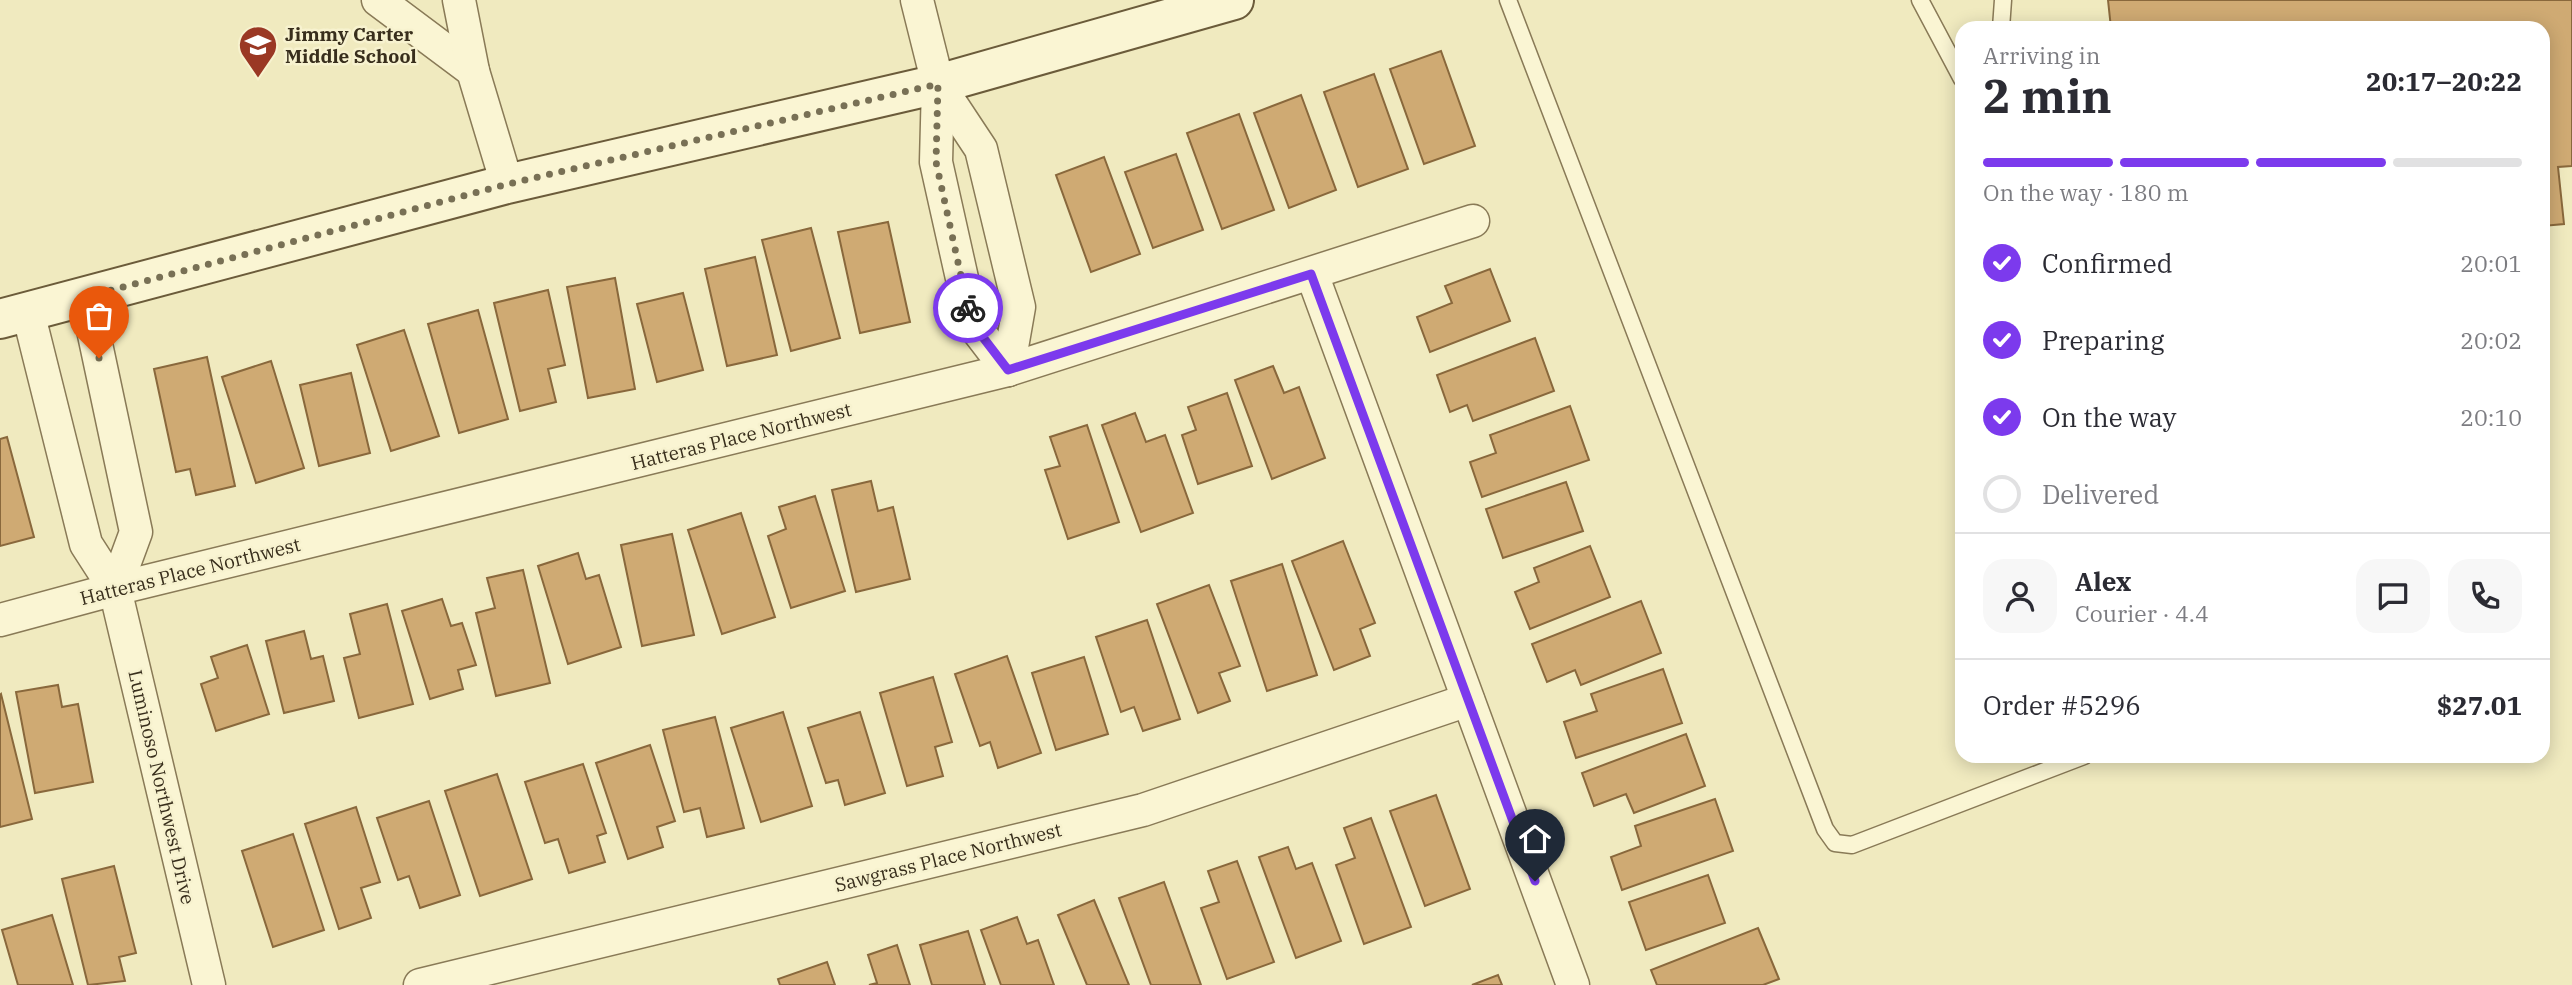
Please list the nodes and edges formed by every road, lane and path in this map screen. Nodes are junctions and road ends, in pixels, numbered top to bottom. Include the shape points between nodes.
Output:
1 (378, 0) edge
2 (459, 0) edge
3 (917, 0) edge
4 (1234, 0) edge
5 (1508, 0) edge
6 (1920, 0) edge
7 (2003, 0) edge
8 (2002, 21) edge
9 (1955, 62) edge
10 (473, 71) junction
11 (938, 84) junction
12 (508, 184) junction
13 (1472, 221) dead end
14 (1311, 274) junction
15 (86, 297) junction
16 (14, 316) edge
17 (1008, 370) junction
18 (116, 589) junction
19 (0, 620) edge
20 (1468, 700) junction
21 (2066, 763) edge
22 (209, 985) edge
23 (420, 985) edge
24 (1573, 985) edge

1 - 10 street
2 - 10 street
3 - 11 street
4 - 11 street
5 - 21 lane via 1825,828 1835,843 1852,845
6 - 9 lane
7 - 8 lane
10 - 12 street
11 - 12 street
11 - 17 street via 936,162 972,323
11 - 17 street via 981,149 1019,307
12 - 15 street
13 - 14 street, Hatteras Place Northwest
14 - 17 street, Hatteras Place Northwest
14 - 20 street
15 - 16 street
15 - 18 street via 136,532
16 - 18 street, Luminoso Northwest Drive via 86,544
17 - 18 street, Hatteras Place Northwest
18 - 19 street, Hatteras Place Northwest
18 - 22 street, Luminoso Northwest Drive
20 - 23 street, Sawgrass Place Northwest via 1143,810
20 - 24 street

